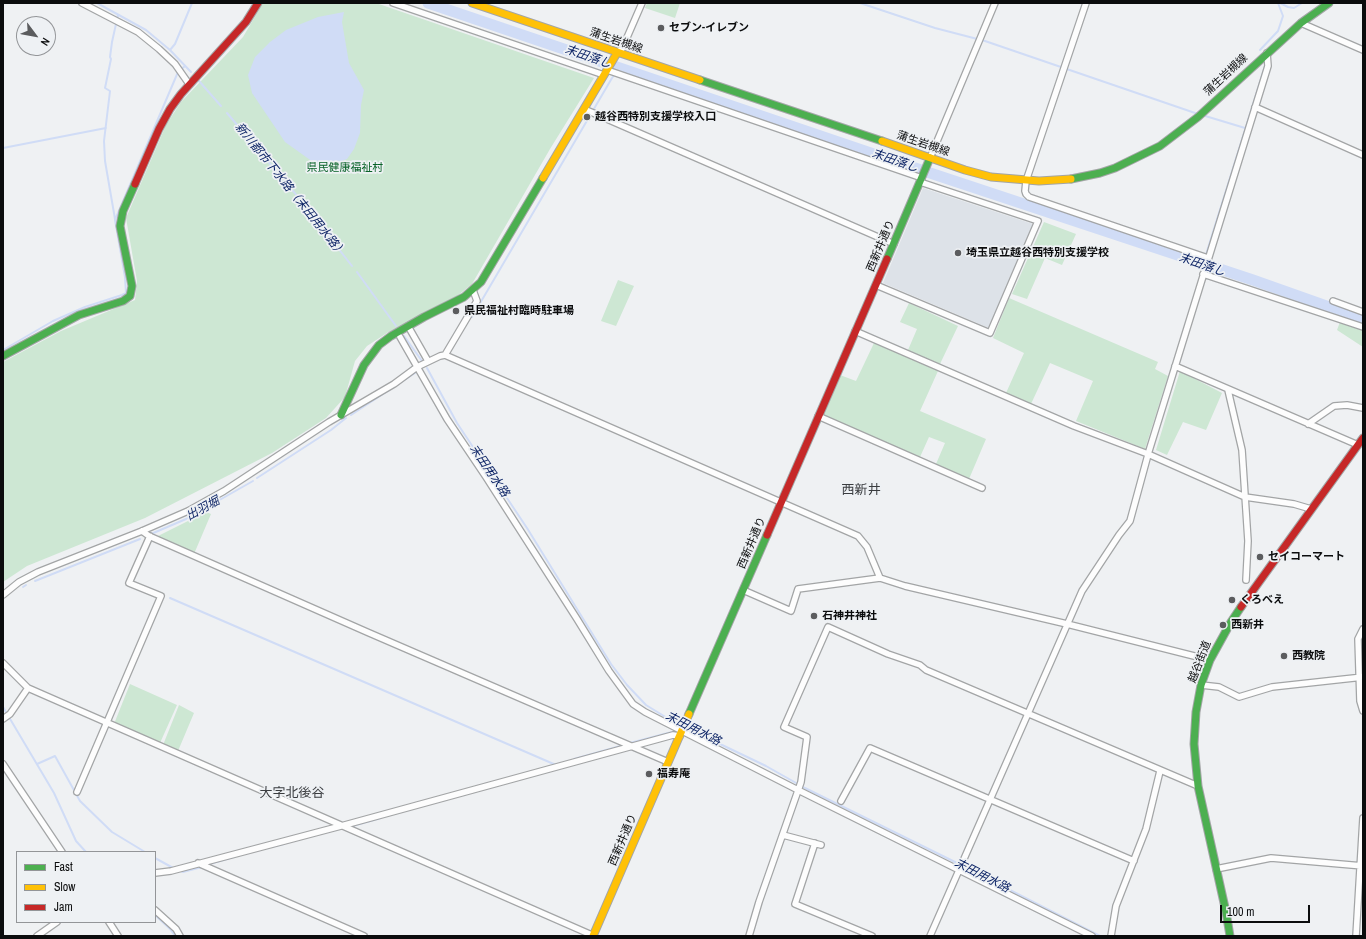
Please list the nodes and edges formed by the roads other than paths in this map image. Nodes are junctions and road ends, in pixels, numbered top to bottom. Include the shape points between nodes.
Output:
1 (82, 3) edge
2 (258, 3) edge
3 (393, 3) edge
4 (472, 3) edge
5 (642, 3) edge
6 (995, 3) edge
7 (1086, 3) edge
8 (1329, 3) edge
9 (1301, 23) junction
10 (1363, 50) edge
11 (616, 53) junction
12 (1267, 53) junction
13 (605, 73) junction
14 (189, 84) junction
15 (1255, 107) junction
16 (584, 110) junction
17 (1363, 155) edge
18 (930, 158) junction
19 (921, 180) junction
20 (1026, 181) junction
21 (894, 244) junction
22 (1208, 258) junction
23 (1203, 274) junction
24 (876, 285) junction
25 (473, 290) junction
26 (1333, 302) dead end
27 (1363, 312) edge
28 (408, 326) junction
29 (1363, 327) edge
30 (855, 331) junction
31 (400, 337) dead end
32 (444, 355) junction
33 (3, 356) edge
34 (428, 361) junction
35 (1175, 366) junction
36 (417, 367) junction
37 (1228, 390) junction
38 (1363, 408) edge
39 (341, 415) junction
40 (818, 416) junction
41 (1308, 424) junction
42 (1363, 438) edge
43 (1358, 445) junction
44 (1148, 454) junction
45 (982, 488) dead end
46 (1245, 497) junction
47 (780, 503) junction
48 (1311, 509) junction
49 (142, 531) junction
50 (150, 536) junction
51 (880, 578) junction
52 (1246, 580) dead end
53 (743, 590) junction
54 (3, 595) edge
55 (1067, 624) junction
56 (1363, 629) edge
57 (1210, 660) junction
58 (3, 663) edge
59 (1361, 677) edge
60 (1201, 685) junction
61 (28, 688) junction
62 (1363, 711) edge
63 (1028, 714) junction
64 (3, 719) edge
65 (107, 724) junction
66 (681, 733) junction
67 (631, 746) junction
68 (668, 762) junction
69 (3, 764) edge
70 (1160, 771) junction
71 (1198, 786) junction
72 (798, 790) junction
73 (78, 792) dead end
74 (991, 800) junction
75 (841, 801) dead end
76 (1363, 818) edge
77 (341, 826) junction
78 (783, 835) junction
79 (815, 843) junction
80 (821, 845) dead end
81 (61, 851) edge
82 (1134, 861) junction
83 (198, 863) junction
84 (1361, 866) edge
85 (958, 869) junction
86 (1216, 869) junction
87 (156, 873) edge
88 (156, 911) edge
89 (56, 923) edge
90 (110, 923) edge
91 (37, 936) edge
92 (118, 936) edge
93 (180, 936) edge
94 (364, 936) edge
95 (594, 936) edge
96 (749, 936) edge
97 (872, 936) edge
98 (930, 936) edge
99 (1092, 936) edge
100 (1111, 936) edge
101 (1230, 936) edge
102 (1356, 936) edge

1 - 14 street via 138,32 176,64
2 - 14 street via 246,22
3 - 13 street
4 - 11 street, 蒲生岩槻線
5 - 11 street via 622,50
6 - 18 street
7 - 20 street
8 - 9 street, 蒲生岩槻線
9 - 10 street
9 - 12 street, 蒲生岩槻線
11 - 13 street
11 - 18 street, 蒲生岩槻線
12 - 15 street via 1268,66
12 - 20 street, 蒲生岩槻線 via 1198,116 1166,142 1145,154 1100,173 1064,180
13 - 16 street
13 - 19 street
14 - 33 street via 164,118 123,211 120,226 132,286 130,296 123,301 80,315
15 - 17 street
15 - 22 street
16 - 21 street
16 - 25 street via 488,272
18 - 19 street, 西新井通り
18 - 20 street, 蒲生岩槻線 via 991,177
19 - 21 street, 西新井通り
19 - 24 street via 1038,221 990,333
20 - 22 street via 1025,191 1029,197
21 - 24 street, 西新井通り
22 - 23 street
23 - 29 street
23 - 35 street
24 - 30 street, 西新井通り
25 - 28 street
25 - 32 street via 477,302
26 - 27 street
28 - 34 street
28 - 39 street via 379,345 371,354
30 - 40 street, 西新井通り
30 - 44 street via 1074,426
31 - 36 street
32 - 34 street
32 - 47 street
34 - 36 street
35 - 37 street
35 - 44 street
36 - 39 street via 378,394
36 - 66 street via 447,419 609,671 633,704
37 - 41 street
37 - 46 street via 1242,450
38 - 41 street via 1334,406
39 - 49 street via 224,491 188,511
40 - 45 street
40 - 47 street, 西新井通り
41 - 43 street
42 - 43 street, 越谷街道
43 - 48 street, 越谷街道
44 - 46 street
44 - 55 street via 1130,521 1082,591
46 - 48 street
46 - 52 street via 1248,541
47 - 51 street via 858,536 867,547
47 - 53 street, 西新井通り
48 - 57 street, 越谷街道 via 1231,622
49 - 50 street
49 - 54 street via 38,572 19,582
50 - 65 street via 129,583 161,596
50 - 67 street
51 - 53 street via 798,589 791,611
51 - 55 street
53 - 66 street, 西新井通り
55 - 57 street
55 - 63 street
56 - 59 street via 1358,639
57 - 60 street, 越谷街道
58 - 61 street
59 - 60 street via 1272,687 1239,697 1219,687
59 - 62 street via 1360,701
60 - 71 street, 越谷街道 via 1194,744
61 - 64 street via 10,714
61 - 65 street
63 - 70 street
63 - 72 street via 926,670 920,664 888,654 828,627 784,727 807,737
63 - 74 street
65 - 73 street
65 - 77 street
66 - 67 street
66 - 68 street, 西新井通り
66 - 72 street
67 - 68 street
67 - 77 street
68 - 95 street, 西新井通り
69 - 81 street
70 - 71 street
70 - 82 street via 1146,829
71 - 86 street, 越谷街道
72 - 78 street
72 - 85 street
74 - 75 street via 870,748
74 - 82 street
74 - 85 street
76 - 84 street
77 - 83 street
77 - 95 street
78 - 79 street
78 - 96 street
79 - 80 street
79 - 97 street via 796,904
82 - 100 street via 1116,906
83 - 87 street
83 - 94 street
84 - 86 street via 1271,858
84 - 102 street
85 - 98 street
85 - 99 street
86 - 101 street, 越谷街道
88 - 93 street
89 - 91 street
90 - 92 street

